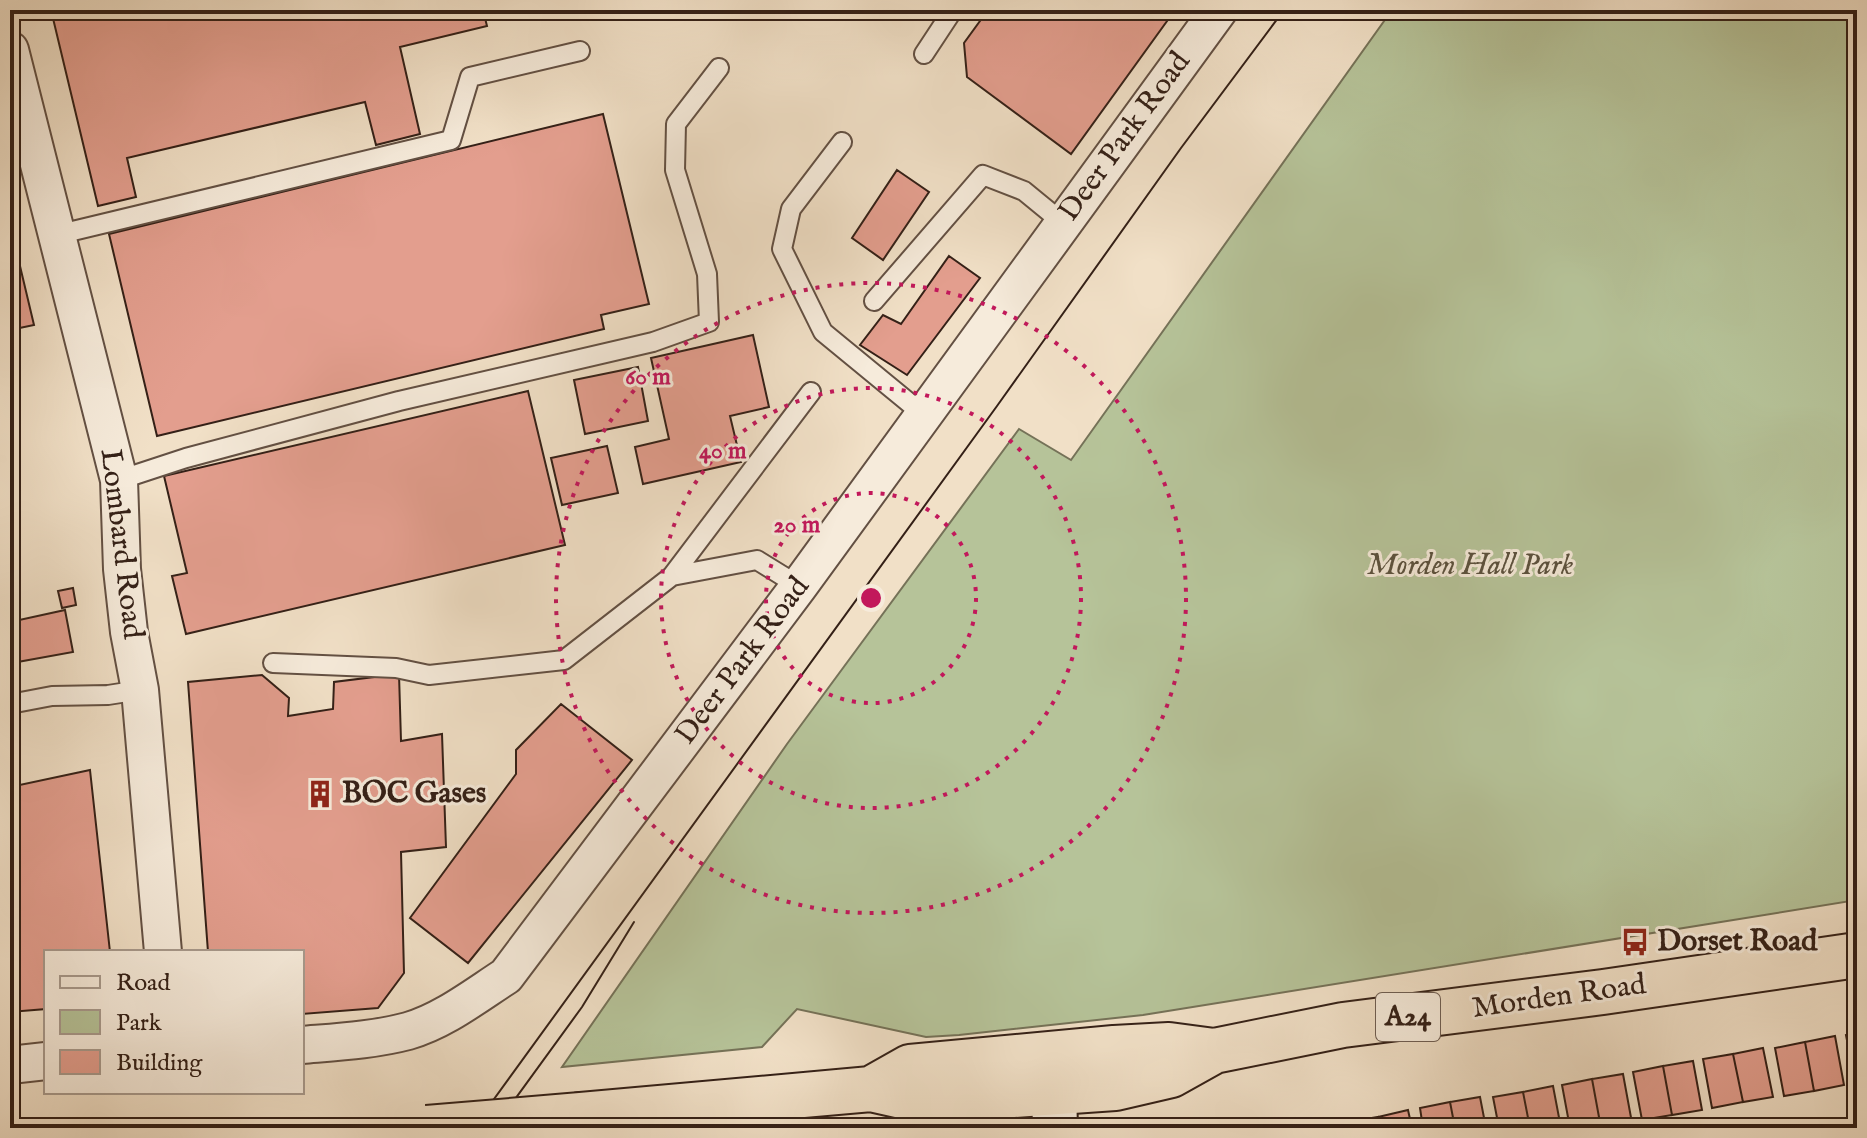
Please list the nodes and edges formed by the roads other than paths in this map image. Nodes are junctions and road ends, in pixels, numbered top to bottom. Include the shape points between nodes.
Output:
1 (953, 10) edge
2 (1219, 10) edge
3 (10, 50) edge
4 (580, 51) dead end
5 (924, 54) dead end
6 (719, 68) dead end
7 (842, 142) dead end
8 (1063, 223) junction
9 (56, 235) junction
10 (874, 301) dead end
11 (811, 392) dead end
12 (924, 415) junction
13 (119, 480) junction
14 (672, 576) junction
15 (799, 586) junction
16 (273, 663) dead end
17 (140, 690) junction
18 (10, 704) edge
19 (163, 950) edge
20 (1857, 955) edge
21 (304, 1045) edge
22 (1214, 1051) junction
23 (44, 1061) edge
24 (10, 1065) edge
25 (871, 1089) junction
26 (1054, 1110) edge
27 (427, 1128) edge

1 - 5 lane
2 - 8 street, Deer Park Road
3 - 9 street, Lombard Road
4 - 9 lane via 470,77 451,140
6 - 13 lane via 676,124 675,170 707,274 709,322 653,342 399,401
7 - 12 lane via 791,209 782,249 823,332
8 - 10 lane via 1024,191 983,175
8 - 12 street, Deer Park Road
9 - 13 street, Lombard Road
11 - 14 lane
12 - 15 street, Deer Park Road
13 - 17 street, Lombard Road via 122,569
14 - 15 lane via 757,560
14 - 16 lane via 564,660 429,675 396,668
15 - 21 street, Deer Park Road via 506,976 409,1031
17 - 18 lane
17 - 19 street, Lombard Road
20 - 22 highway, Morden Road / A24 via 1343,1025
22 - 25 highway, Morden Road / A24 via 1128,1047 910,1067
22 - 26 highway, Morden Road / A24 via 1171,1075
23 - 24 street
25 - 26 highway, Morden Road / A24 via 911,1098 970,1098
25 - 27 highway, Morden Road / A24, bridge

